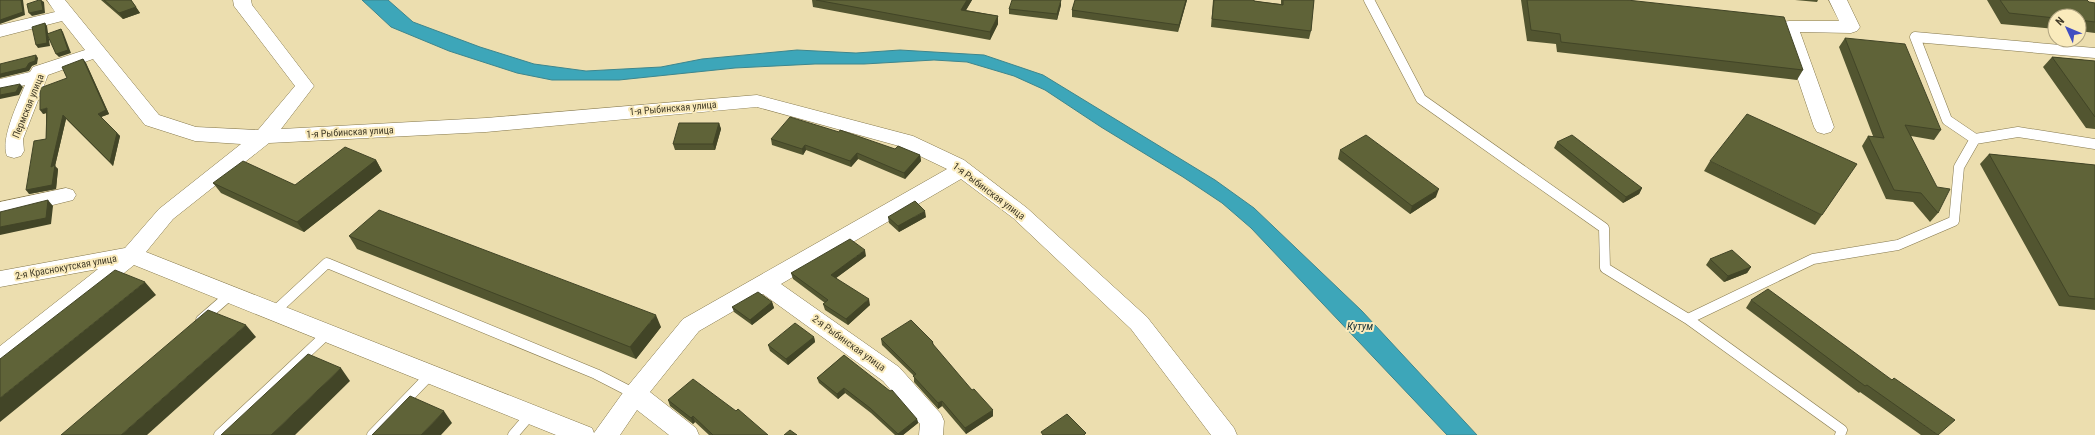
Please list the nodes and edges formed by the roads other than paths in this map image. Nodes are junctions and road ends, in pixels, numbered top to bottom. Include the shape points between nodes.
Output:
1 (56, 0) edge
2 (242, 0) edge
3 (1369, 0) edge
4 (1838, 0) edge
5 (66, 15) junction
6 (0, 31) edge
7 (96, 52) junction
8 (2095, 53) edge
9 (38, 76) junction
10 (0, 85) edge
11 (1824, 127) dead end
12 (9, 130) edge
13 (264, 136) junction
14 (1975, 139) junction
15 (2095, 144) edge
16 (14, 151) dead end
17 (962, 169) junction
18 (66, 195) dead end
19 (0, 210) edge
20 (131, 255) junction
21 (0, 279) edge
22 (764, 283) junction
23 (231, 294) junction
24 (274, 312) junction
25 (1688, 319) junction
26 (190, 329) edge
27 (328, 333) junction
28 (0, 360) edge
29 (431, 374) junction
30 (635, 394) junction
31 (531, 414) junction
32 (1844, 433) edge
33 (219, 435) edge
34 (372, 435) edge
35 (513, 435) edge
36 (583, 435) edge
37 (606, 435) edge
38 (687, 435) edge
39 (931, 435) edge
40 (1225, 435) edge

1 - 5 street, 1-я Рыбинская улица
2 - 13 street via 243,6 306,86
3 - 25 lane via 1421,99 1604,228 1605,268
4 - 11 street via 1851,27 1789,26
5 - 6 street
5 - 7 street, 1-я Рыбинская улица
7 - 9 street, Пермская улица via 40,71
7 - 13 street, 1-я Рыбинская улица via 152,120 195,134
8 - 14 lane via 1915,37 1947,120
9 - 10 street
9 - 12 street, Пермская улица
12 - 16 street, Пермская улица
13 - 17 street, 1-я Рыбинская улица via 486,125 757,101 906,142
13 - 20 street via 166,214
14 - 15 lane via 2018,132
14 - 25 lane via 1959,167 1954,221 1898,245 1813,259
17 - 22 street
17 - 40 street, 1-я Рыбинская улица via 1020,213 1139,323
18 - 19 street
20 - 21 street, 2-я Краснокутская улица
20 - 23 street
20 - 28 street
22 - 30 street via 692,325
22 - 39 street, 2-я Рыбинская улица via 891,374 932,421
23 - 24 street
23 - 26 lane
24 - 27 street
24 - 30 lane via 327,263 596,374
25 - 32 lane
27 - 29 street
27 - 33 lane
29 - 31 street
29 - 34 lane
30 - 37 street
30 - 38 street
31 - 35 lane
31 - 36 street

